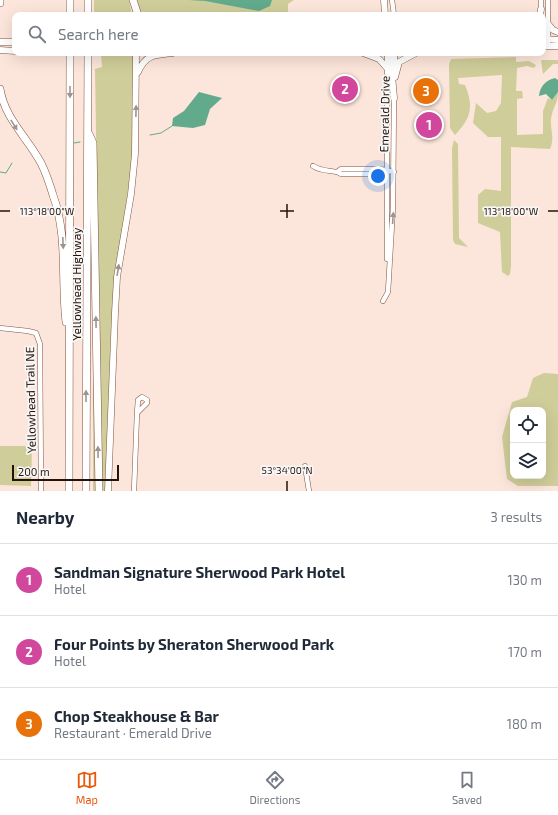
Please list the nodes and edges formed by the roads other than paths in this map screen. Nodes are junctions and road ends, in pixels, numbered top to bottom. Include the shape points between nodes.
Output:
1 (70, 0) edge
2 (88, 0) edge
3 (133, 0) edge
4 (384, 0) edge
5 (392, 0) edge
6 (541, 0) edge
7 (548, 0) edge
8 (70, 12) edge
9 (88, 12) edge
10 (135, 12) edge
11 (137, 12) edge
12 (386, 12) edge
13 (394, 12) edge
14 (541, 12) edge
15 (548, 24) junction
16 (558, 32) edge
17 (558, 40) edge
18 (0, 42) edge
19 (12, 42) edge
20 (546, 43) edge
21 (558, 46) edge
22 (0, 50) edge
23 (12, 51) edge
24 (70, 56) edge
25 (88, 56) edge
26 (136, 56) edge
27 (154, 56) edge
28 (371, 56) edge
29 (388, 56) edge
30 (388, 56) edge
31 (395, 56) edge
32 (410, 56) edge
33 (387, 68) junction
34 (136, 76) junction
35 (394, 77) junction
36 (0, 89) edge
37 (394, 98) junction
38 (88, 131) junction
39 (313, 166) dead end
40 (386, 172) junction
41 (394, 172) junction
42 (388, 271) junction
43 (383, 301) dead end
44 (0, 328) edge
45 (70, 356) junction
46 (137, 414) dead end
47 (305, 466) dead end
48 (41, 491) edge
49 (69, 491) edge
50 (86, 491) edge
51 (99, 491) edge
52 (108, 491) edge
53 (134, 491) edge
54 (309, 491) edge

1 - 8 highway
2 - 9 highway
3 - 10 highway
3 - 11 highway
4 - 12 main road
5 - 13 street
6 - 14 street
7 - 15 street
15 - 16 main road
15 - 20 street
17 - 20 main road
18 - 19 main road
20 - 21 main road
22 - 23 main road
24 -> 45 highway, Yellowhead Highway
25 - 38 highway, Yellowhead Highway
26 - 34 main road
27 - 34 main road via 146,59
28 - 33 main road via 379,59
29 - 33 street, Emerald Drive
30 - 37 main road
31 - 35 street, Emerald Drive
32 - 35 main road via 399,62
33 - 40 street, Emerald Drive
52 -> 34 main road via 114,313 135,154
35 - 37 street, Emerald Drive
36 -> 45 highway via 8,115 41,163 60,216
37 - 41 street, Emerald Drive
50 -> 38 highway, Yellowhead Highway
51 -> 38 highway via 93,143
39 - 40 street via 321,171 341,174
40 - 41 street
40 - 42 street, Emerald Drive
42 -> 41 street, Emerald Drive
42 - 43 street, Emerald Drive via 388,292
44 - 48 street, Yellowhead Trail NE via 36,333 40,344
45 - 49 highway, Yellowhead Highway
46 - 53 street
47 - 54 street

